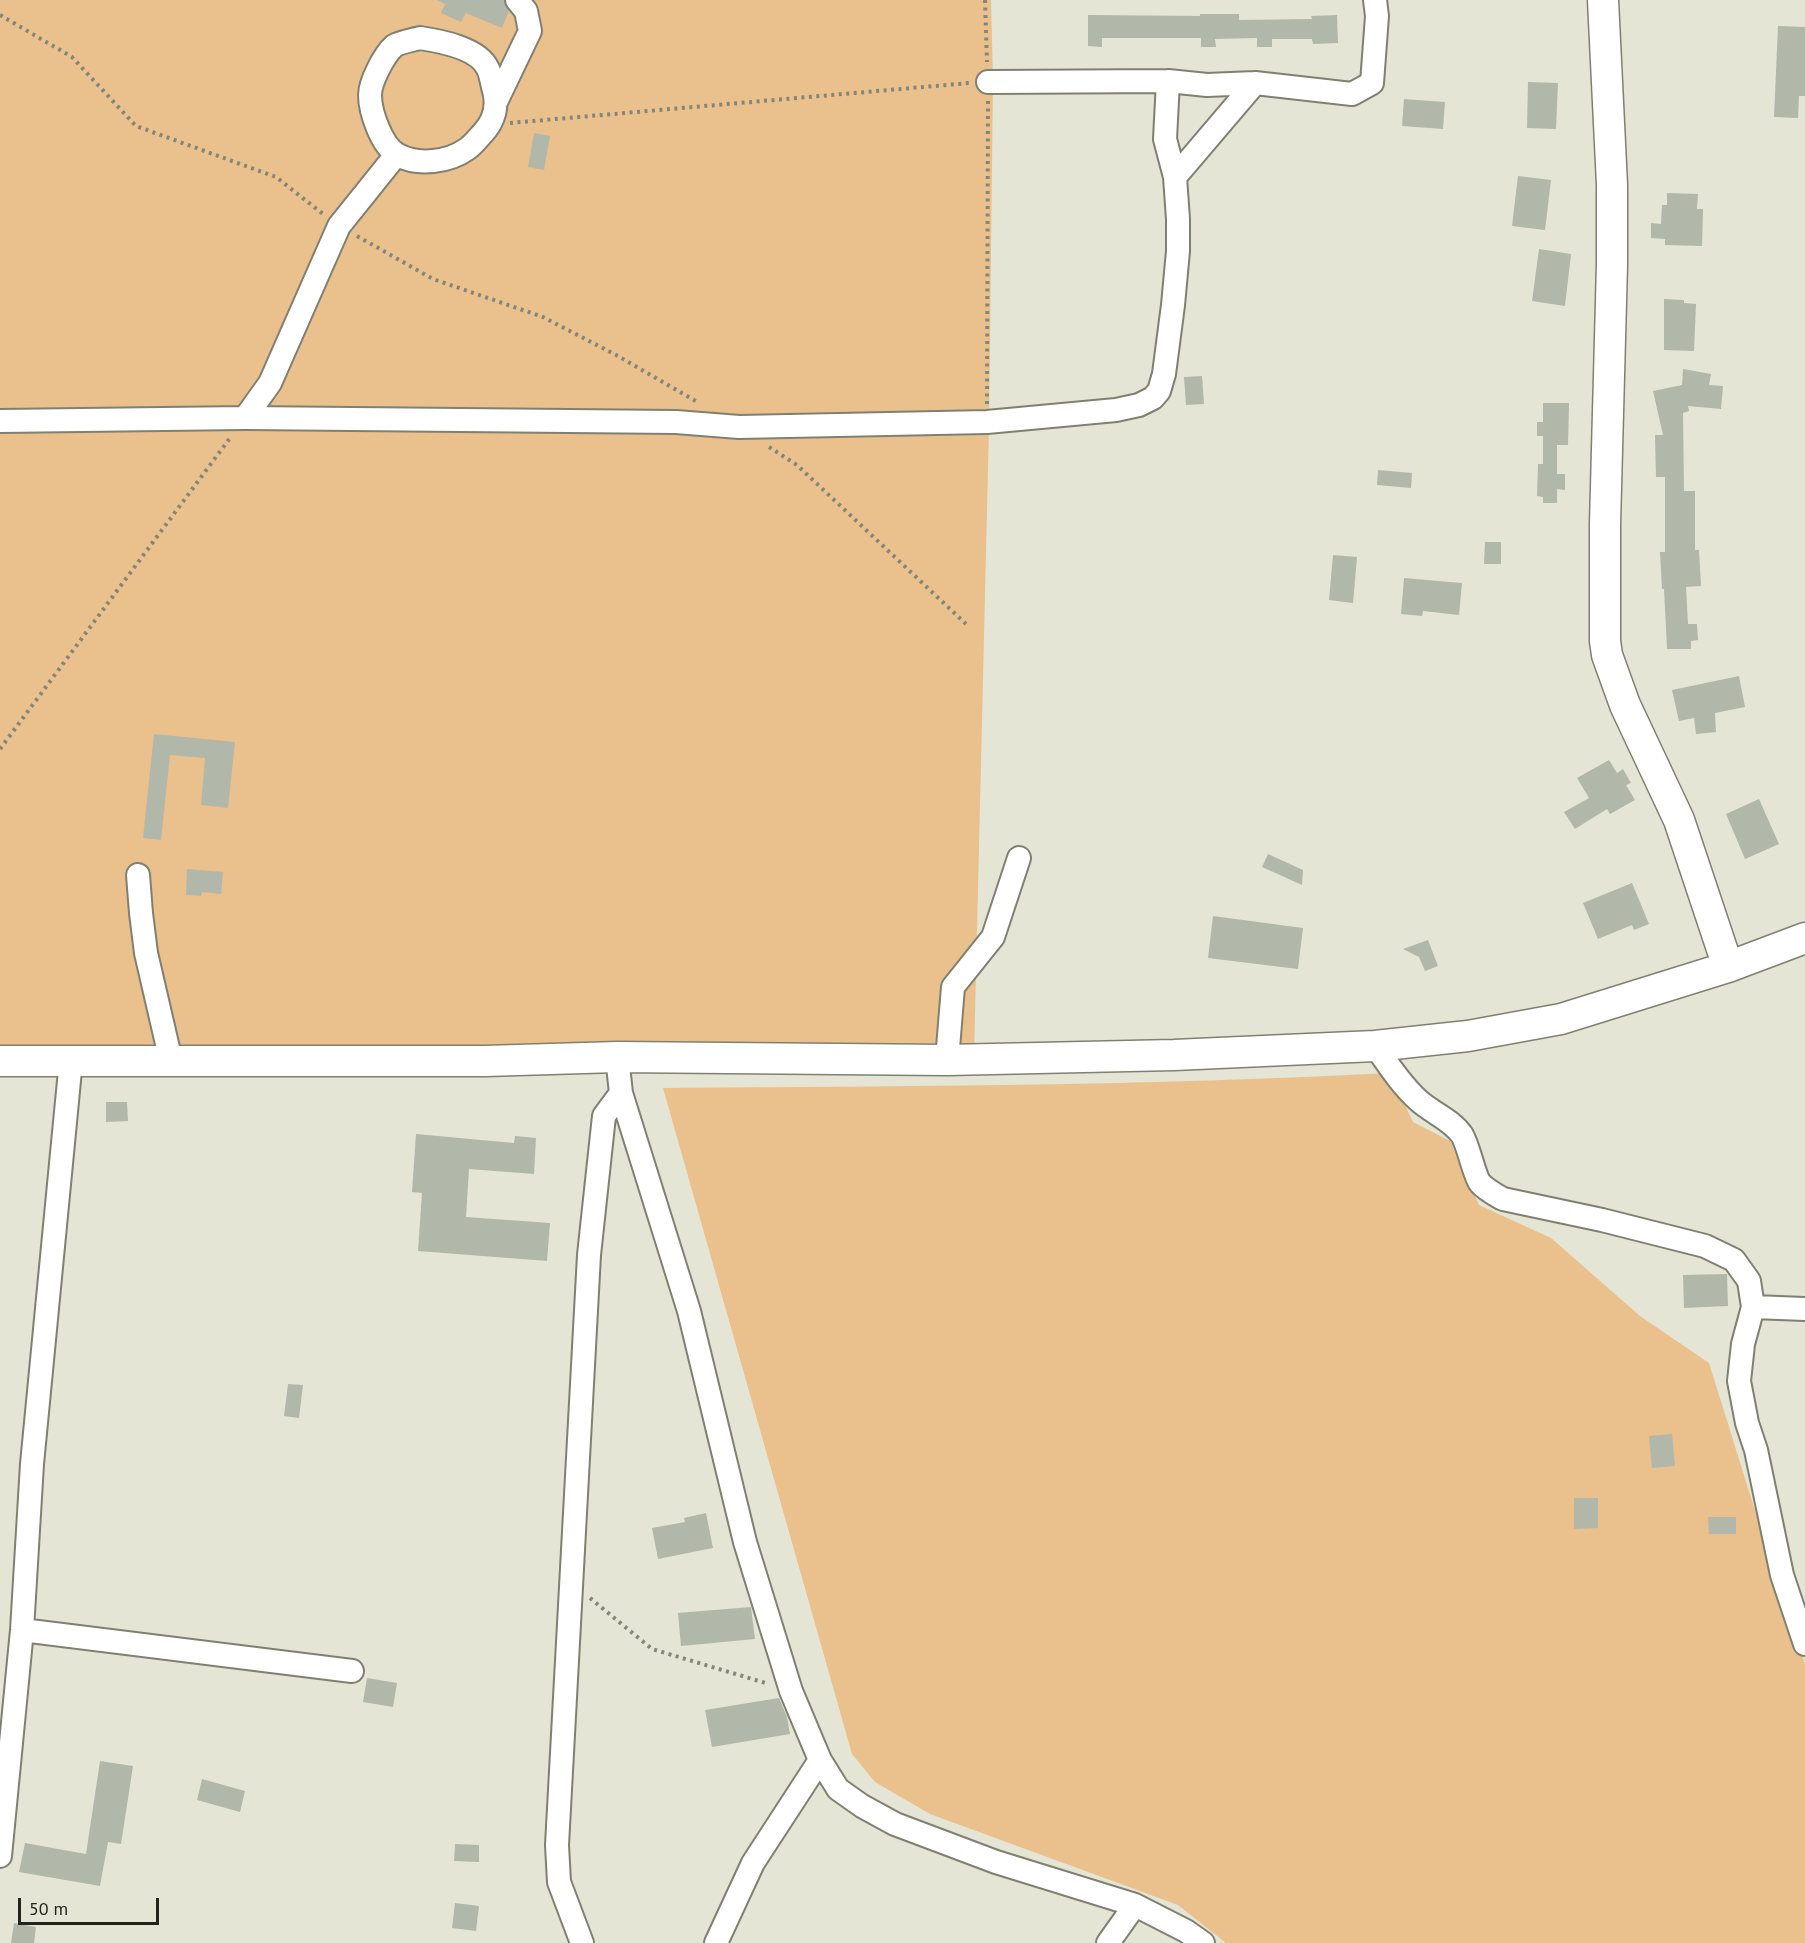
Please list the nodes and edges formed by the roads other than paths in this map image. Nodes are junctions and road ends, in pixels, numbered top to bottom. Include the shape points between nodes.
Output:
1 (517, 0) edge
2 (1375, 0) edge
3 (1603, 0) edge
4 (1168, 81) junction
5 (988, 82) road end
6 (1255, 83) junction
7 (496, 102) junction
8 (396, 154) junction
9 (1175, 177) junction
10 (245, 418) junction
11 (0, 421) edge
12 (1019, 858) dead end
13 (138, 875) dead end
14 (1805, 938) edge
15 (1728, 967) junction
16 (1374, 1046) junction
17 (617, 1057) junction
18 (71, 1060) junction
19 (947, 1060) junction
20 (0, 1061) edge
21 (171, 1061) junction
22 (621, 1093) junction
23 (1753, 1307) junction
24 (1805, 1309) edge
25 (22, 1630) junction
26 (1805, 1644) edge
27 (352, 1671) dead end
28 (820, 1760) junction
29 (0, 1856) edge
30 (1135, 1905) junction
31 (582, 1943) edge
32 (716, 1943) edge
33 (1108, 1943) edge
34 (1203, 1943) edge

1 - 7 street via 526,11 530,31
2 - 6 street via 1372,83 1352,94
3 - 15 main road via 1612,185 1605,641 1625,705 1679,820
4 - 5 street
4 - 6 street via 1207,85
4 - 9 street via 1166,139
6 - 9 street
7 - 8 street via 490,125 468,149 454,157 415,161
7 - 8 street via 488,67 473,54 452,43 420,38 395,45 379,67 370,93 383,140
8 - 10 street via 339,226 270,383
9 - 10 street via 1177,262 1164,374 1159,391 1139,405 987,422 739,427 676,422
10 - 11 street
12 - 19 street via 993,937 953,987
13 - 21 street via 146,953
14 - 15 main road
15 - 16 main road via 1561,1019 1468,1036
16 - 19 main road
16 - 23 street via 1413,1096 1461,1134 1479,1182 1490,1191 1503,1199 1705,1246 1734,1260 1749,1281
17 - 19 main road
17 - 21 main road
17 - 22 street
18 - 20 main road
18 - 21 main road
18 - 25 street via 32,1464
22 - 28 street via 689,1311 745,1542 791,1691
22 - 31 street via 604,1116 588,1255 557,1845 559,1882
23 - 24 street
23 - 26 street via 1739,1381 1782,1575
25 - 27 street
25 - 29 street
28 - 30 street via 838,1789 895,1824 996,1862
28 - 32 street via 753,1863
30 - 33 street
30 - 34 street

